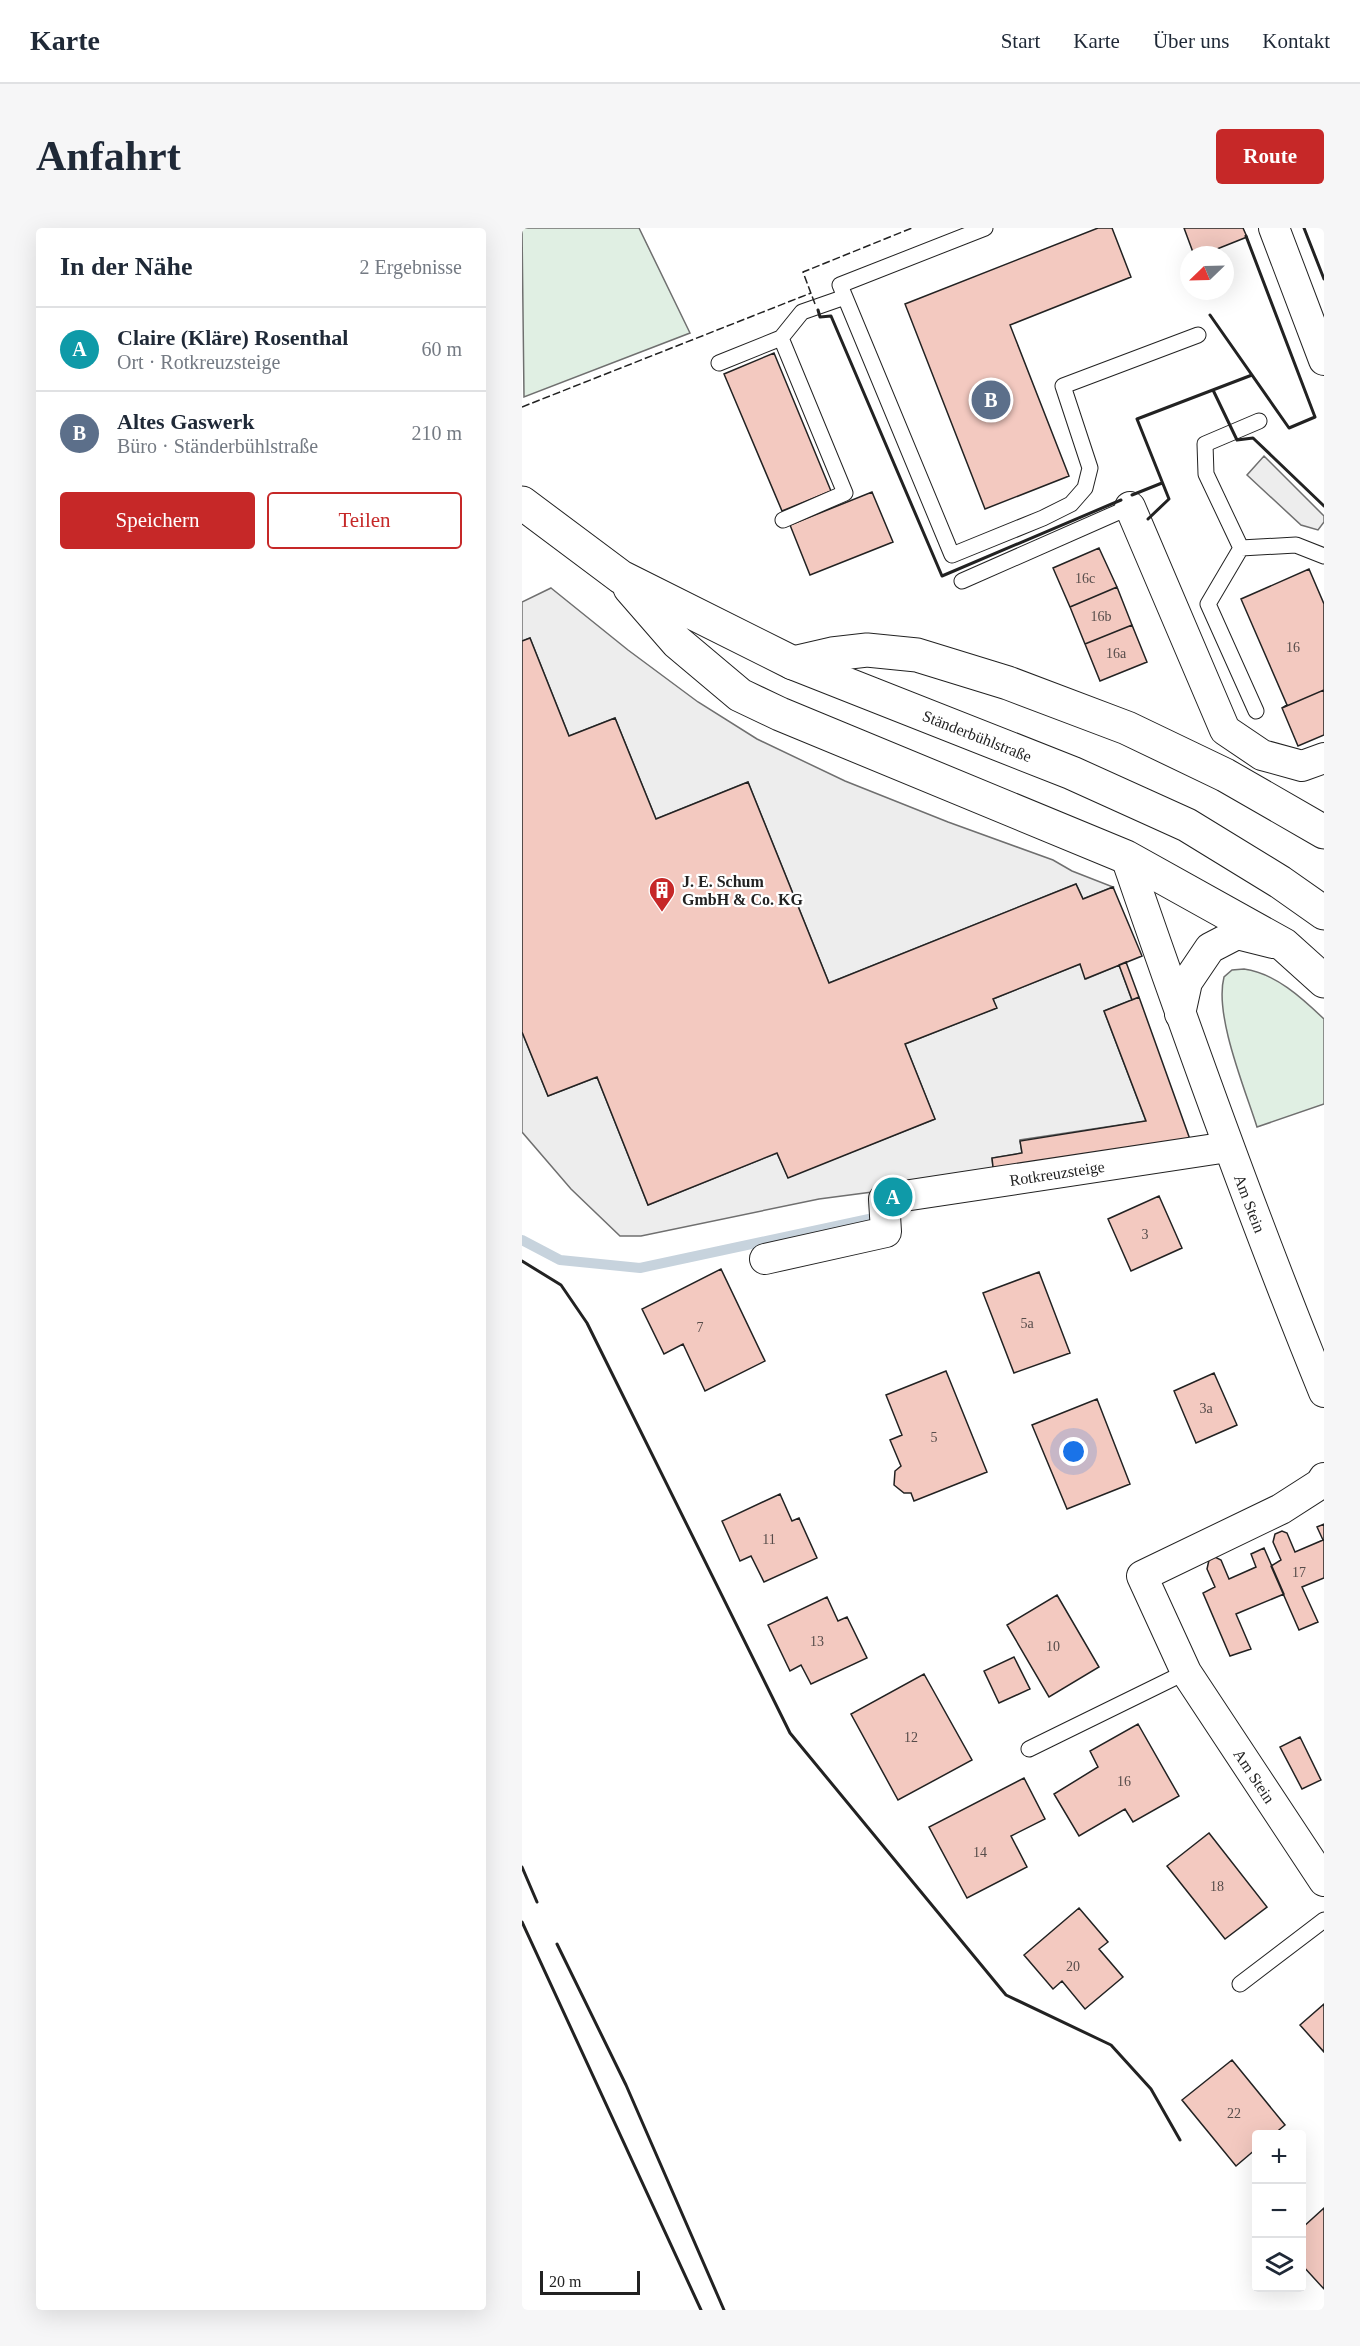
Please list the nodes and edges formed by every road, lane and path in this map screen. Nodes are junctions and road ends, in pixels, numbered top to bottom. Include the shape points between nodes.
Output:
1 (985, 228) edge
2 (1274, 228) edge
3 (845, 297) junction
4 (1198, 335) dead end
5 (780, 338) junction
6 (1324, 360) edge
7 (719, 363) dead end
8 (1259, 421) dead end
9 (522, 503) edge
10 (1130, 507) joint
11 (783, 520) dead end
12 (1241, 548) junction
13 (1324, 556) edge
14 (621, 578) junction
15 (962, 581) dead end
16 (793, 663) junction
17 (1256, 711) dead end
18 (1324, 758) edge
19 (1324, 832) edge
20 (1126, 857) junction
21 (1324, 913) edge
22 (1284, 945) junction
23 (1324, 981) edge
24 (1180, 1014) junction
25 (1228, 1147) junction
26 (765, 1259) dead end
27 (1324, 1392) edge
28 (1324, 1478) edge
29 (1186, 1672) junction
30 (1029, 1749) dead end
31 (1324, 1881) edge
32 (1324, 1920) edge
33 (1240, 1983) dead end

1 - 3 lane via 840,285
2 - 6 street
3 - 4 lane via 952,555 1071,504 1085,488 1090,468 1063,386
3 - 5 lane via 802,312
5 - 7 lane
5 - 11 lane via 845,493
8 - 12 lane via 1205,444 1206,474
9 - 14 highway
10 - 15 lane
10 - 18 street via 1225,730 1262,755 1302,766
12 - 13 lane via 1296,545
12 - 17 lane via 1208,604
14 - 16 highway, Ständerbühlstraße
14 - 20 highway via 677,642 740,694
16 - 19 highway via 867,650 917,655 1008,683 1137,733 1226,775
16 - 21 highway, Ständerbühlstraße via 1072,773 1187,825
20 - 22 highway
20 - 24 street, Am Stein
22 - 23 highway
22 - 24 street via 1237,934 1210,948 1187,982
24 - 25 street, Am Stein
25 - 26 street, Rotkreuzsteige via 884,1199 886,1232
25 - 27 street, Am Stein
28 - 29 street, Am Stein via 1281,1509 1142,1576
29 - 30 lane
29 - 31 street, Am Stein
32 - 33 lane

